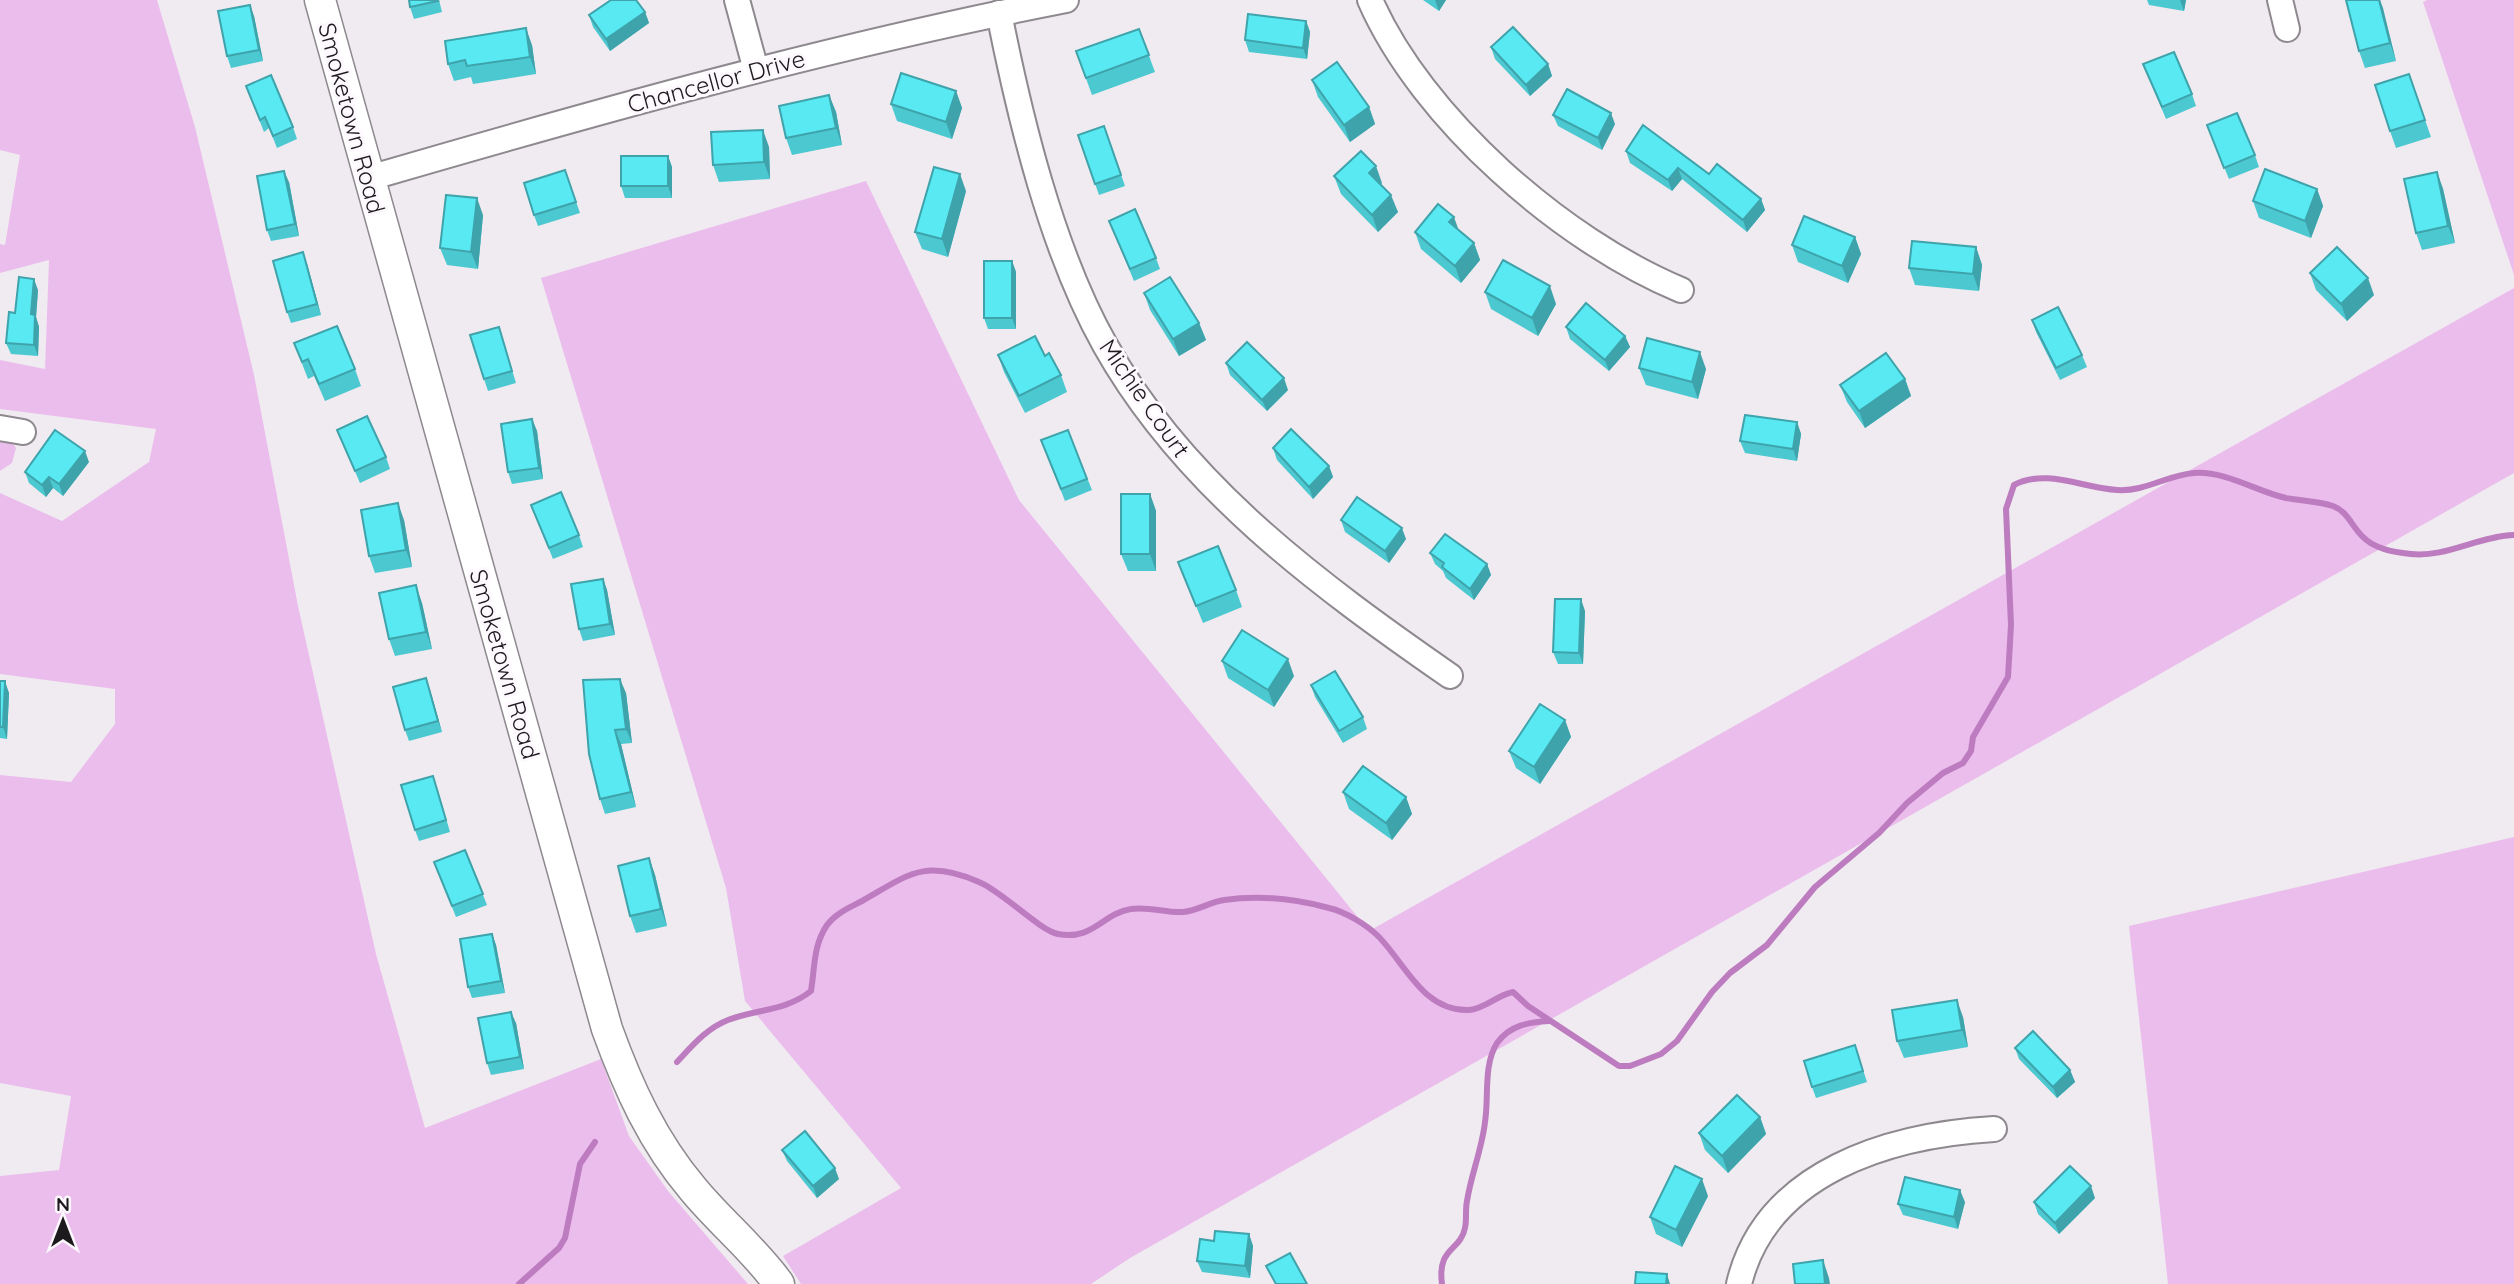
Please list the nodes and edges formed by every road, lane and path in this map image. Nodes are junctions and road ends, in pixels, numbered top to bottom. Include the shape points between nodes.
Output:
1 (320, 0) edge
2 (737, 0) edge
3 (1066, 0) edge
4 (1370, 0) edge
5 (2280, 0) edge
6 (999, 13) junction
7 (2287, 29) dead end
8 (756, 70) junction
9 (369, 178) junction
10 (1681, 290) dead end
11 (1450, 676) dead end
12 (1994, 1129) dead end
13 (779, 1284) edge
14 (1739, 1284) edge

1 - 9 main road, Smoketown Road
2 - 8 street
3 - 6 street, Chancellor Drive
4 - 10 street via 1425,91 1510,178 1617,260
5 - 7 street
6 - 8 street, Chancellor Drive
6 - 11 street, Michie Court via 1023,120 1060,243 1076,286 1126,381 1183,453 1244,516 1349,605
8 - 9 street, Chancellor Drive
9 - 13 main road, Smoketown Road via 623,1073 683,1177
12 - 14 street via 1918,1138 1877,1150 1810,1180 1769,1220

